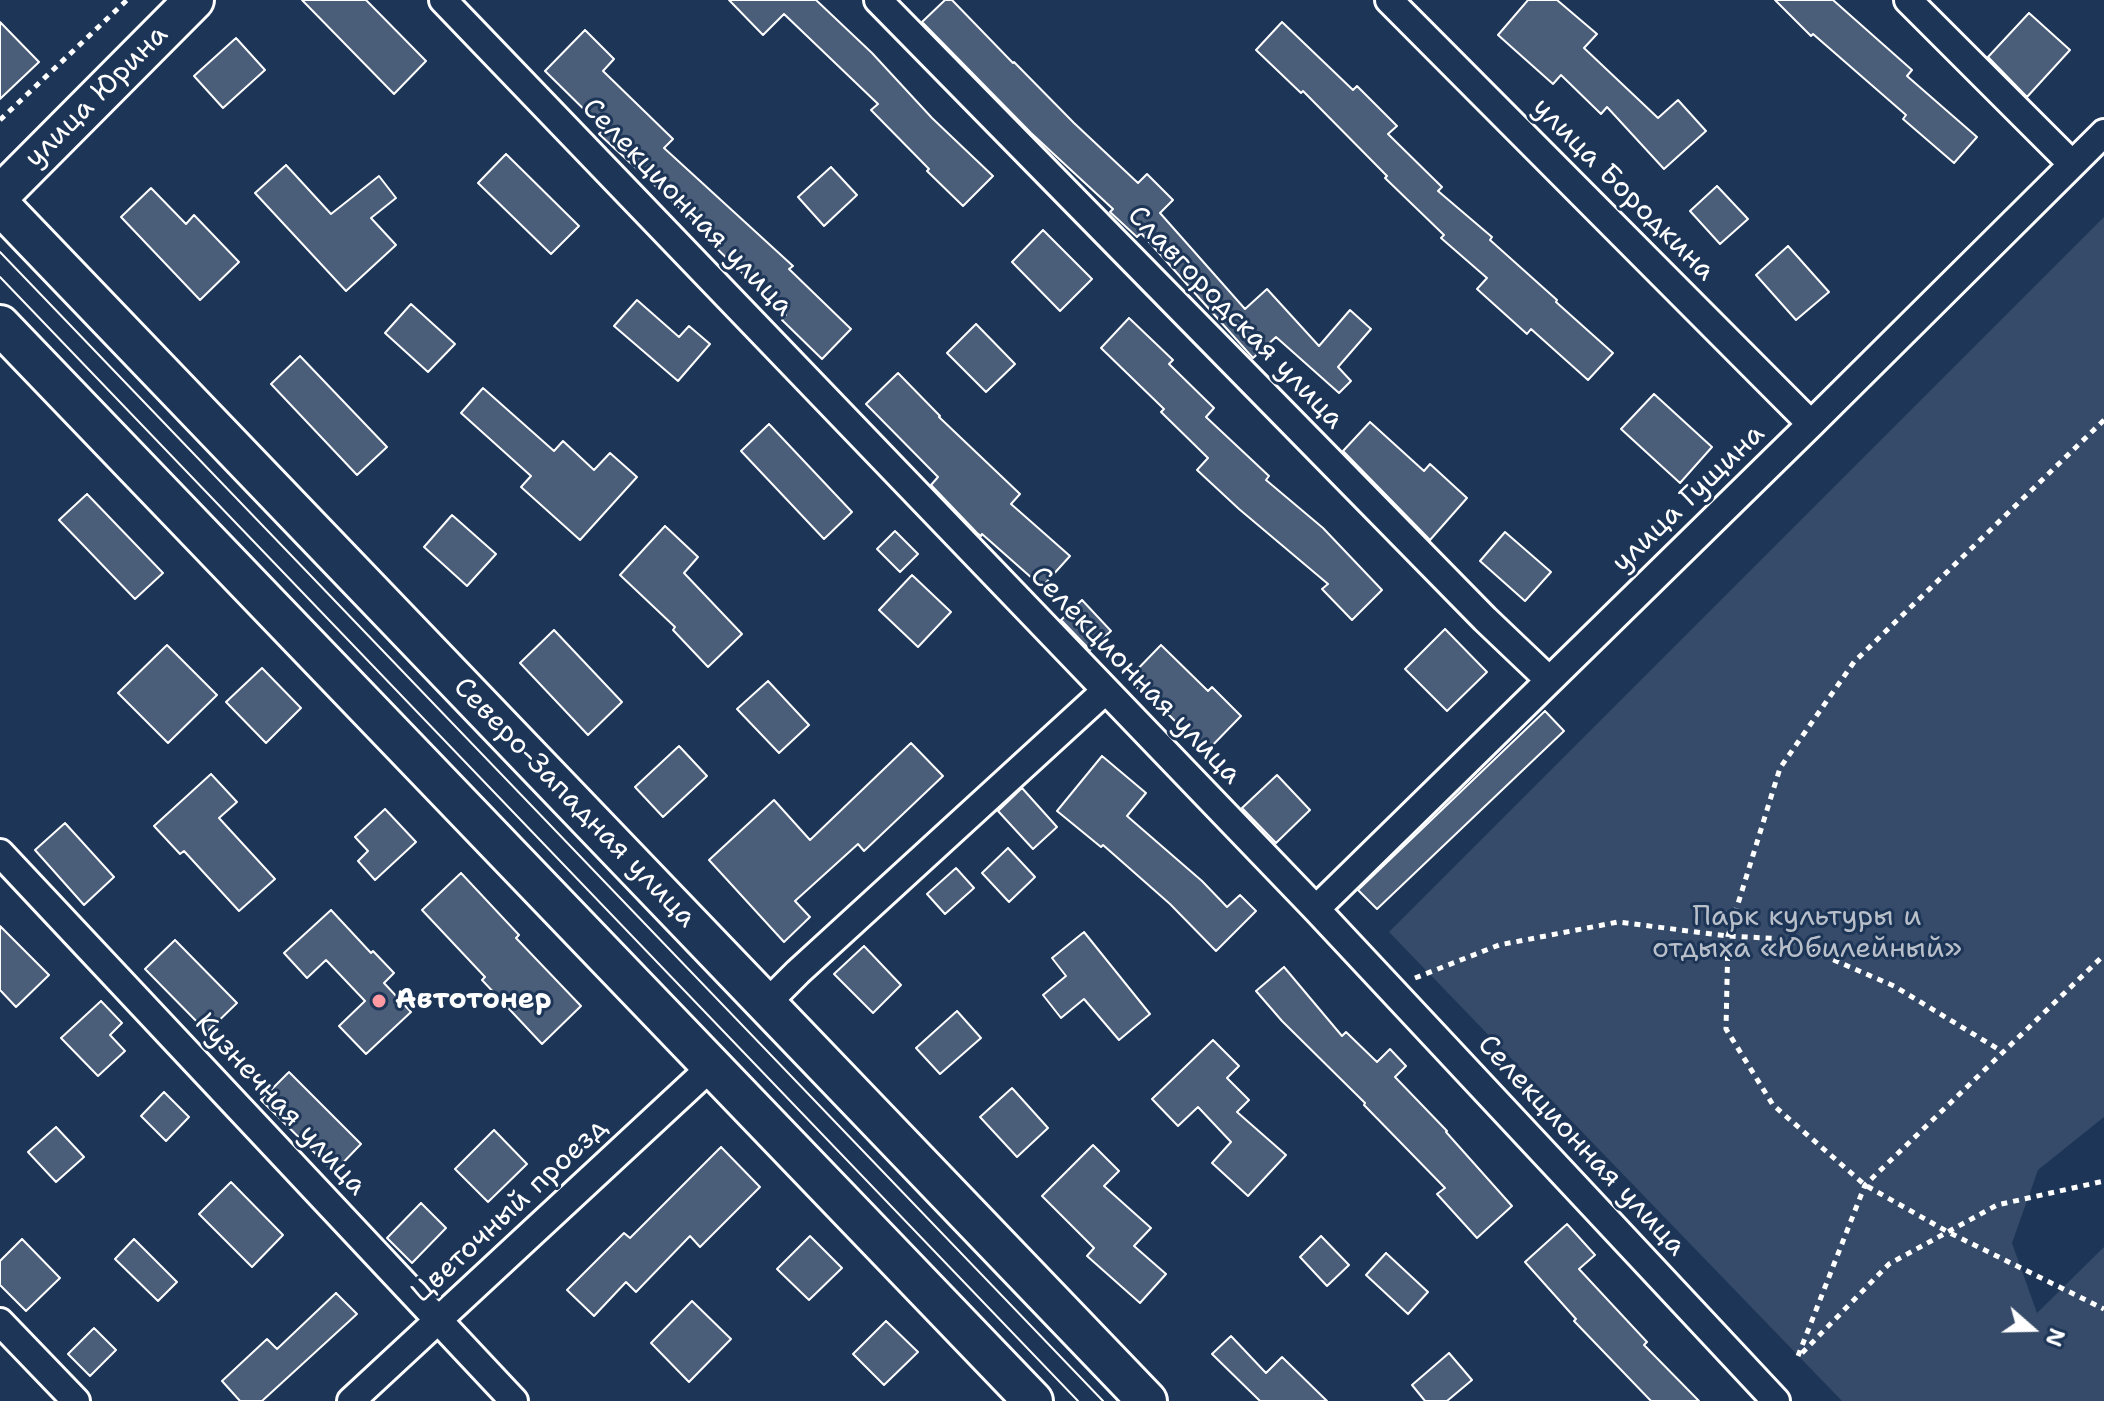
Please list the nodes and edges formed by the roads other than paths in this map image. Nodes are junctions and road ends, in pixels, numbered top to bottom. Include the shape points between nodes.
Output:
1 (194, 0) edge
2 (443, 0) edge
3 (878, 0) edge
4 (1389, 0) edge
5 (1908, 0) edge
6 (2104, 133) edge
7 (2072, 164) junction
8 (0, 195) edge
9 (0, 205) edge
10 (0, 325) edge
11 (1811, 424) junction
12 (1549, 680) junction
13 (1105, 691) junction
14 (0, 853) edge
15 (1316, 909) junction
16 (766, 1004) junction
17 (712, 1066) junction
18 (0, 1322) edge
19 (438, 1322) junction
20 (76, 1401) edge
21 (351, 1401) edge
22 (514, 1401) edge
23 (1033, 1401) edge
24 (1147, 1401) edge
25 (1776, 1401) edge

1 - 8 main road, улица Юрина
2 - 13 street, Селекционная улица
3 - 12 street, Славгородская улица
4 - 11 street, улица Бородкина
5 - 7 street
6 - 7 street, улица Гущина
7 - 11 street, улица Гущина
9 - 16 main road, Северо-Западная улица
10 - 17 main road
11 - 12 street, улица Гущина
12 - 15 street, улица Гущина
13 - 15 street, Селекционная улица
13 - 16 street
14 - 19 street, Кузнечная улица
15 - 25 street, Селекционная улица
16 - 24 main road, Северо-Западная улица
17 - 19 street, Цветочный проезд
17 - 23 main road
18 - 20 street
19 - 21 street, Цветочный проезд
19 - 22 street, Кузнечная улица

